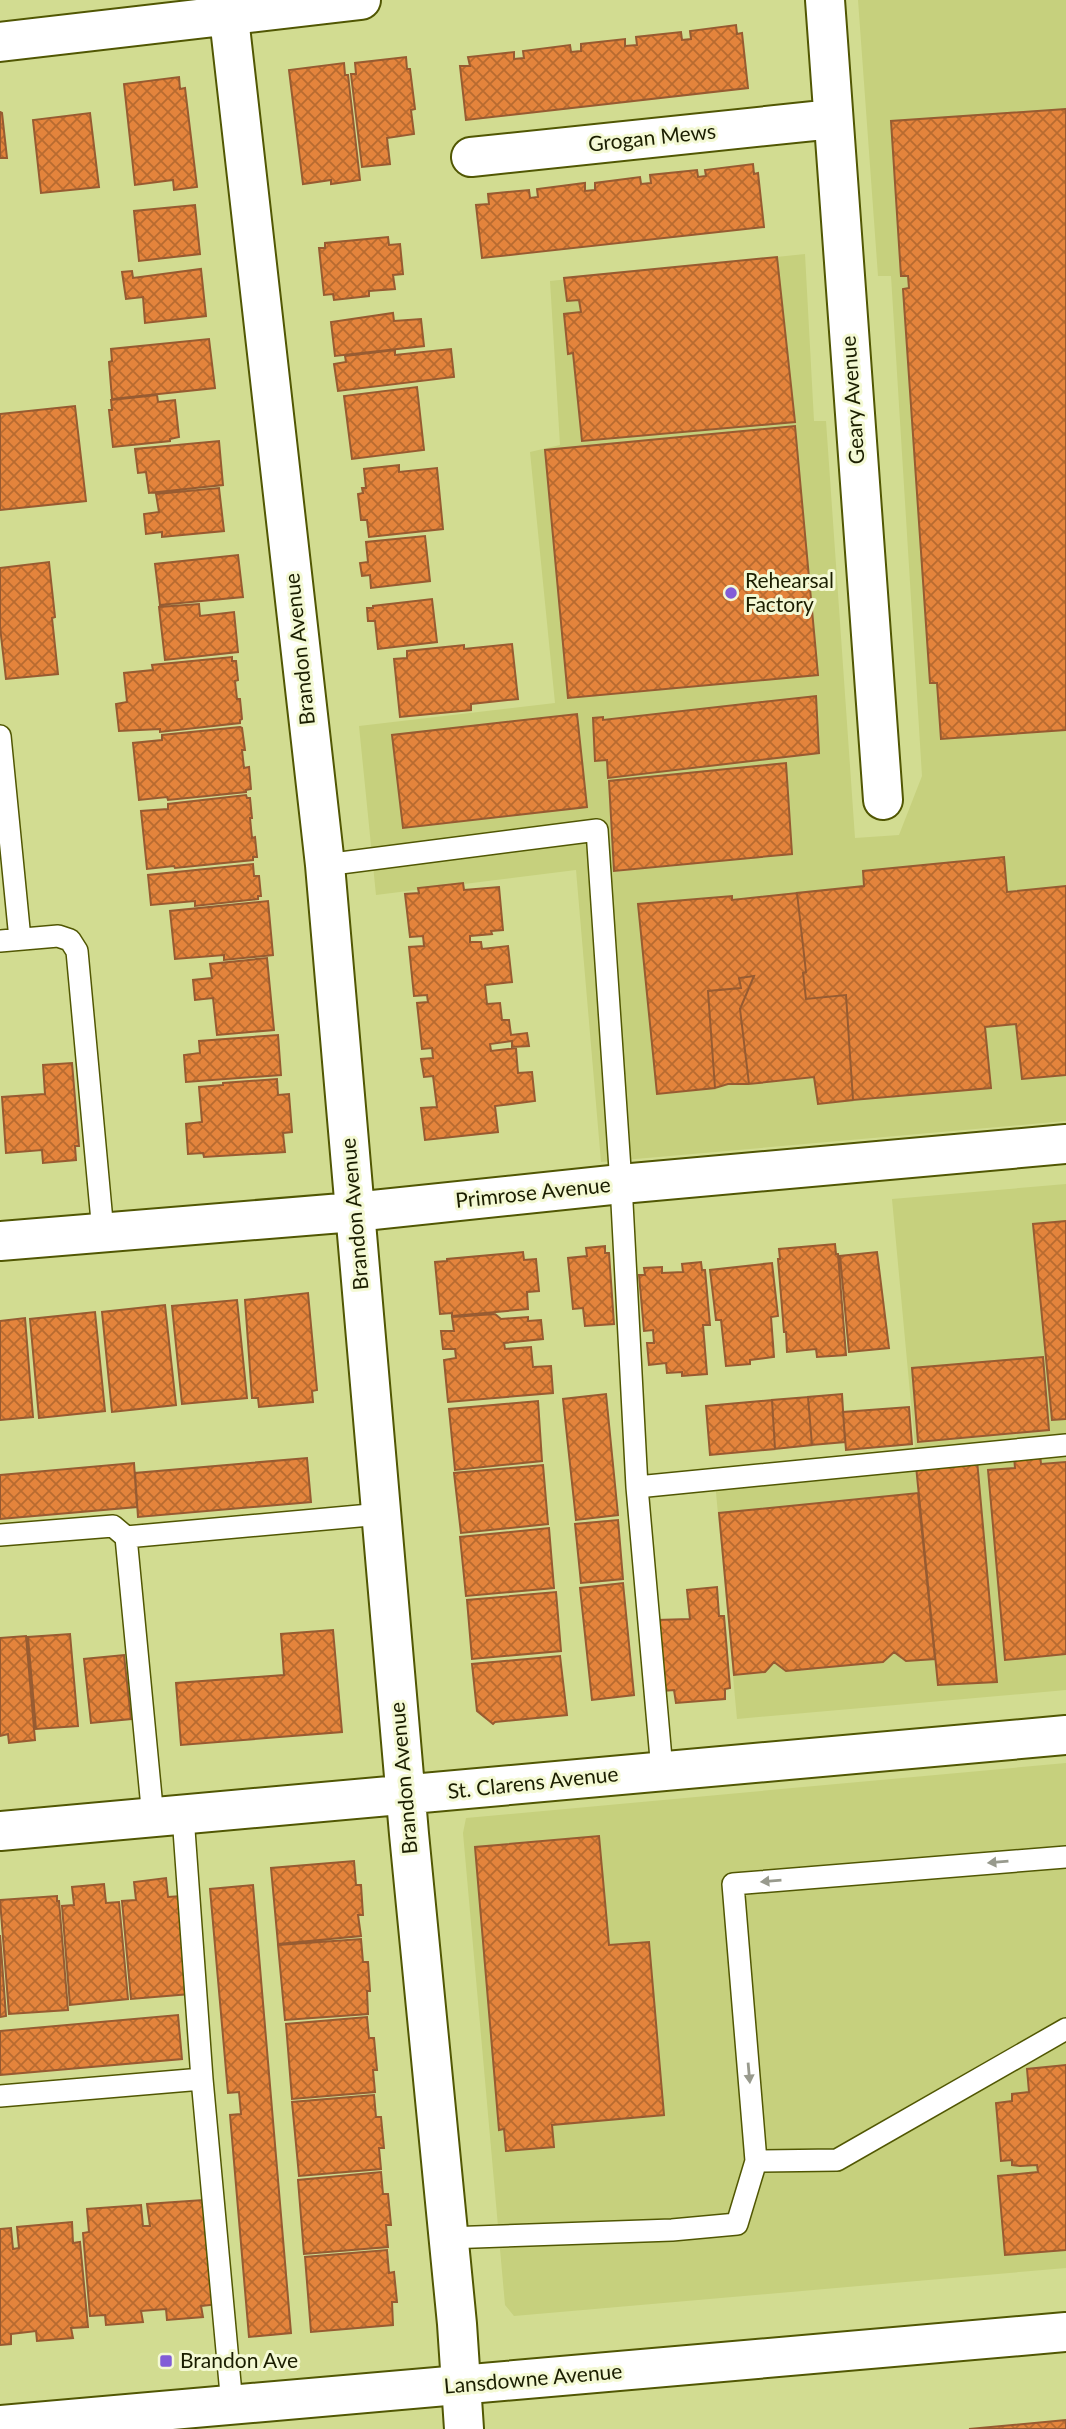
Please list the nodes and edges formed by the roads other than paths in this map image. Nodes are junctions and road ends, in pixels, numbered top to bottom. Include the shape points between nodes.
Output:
1 (361, 0) edge
2 (825, 0) edge
3 (228, 7) edge
4 (0, 41) edge
5 (832, 120) junction
6 (471, 157) dead end
7 (0, 736) edge
8 (883, 800) dead end
9 (325, 865) junction
10 (10, 940) edge
11 (1066, 1143) edge
12 (621, 1184) junction
13 (354, 1212) junction
14 (103, 1232) junction
15 (0, 1241) edge
16 (1066, 1445) edge
17 (637, 1488) junction
18 (381, 1514) junction
19 (0, 1535) edge
20 (126, 1537) junction
21 (1066, 1735) edge
22 (662, 1770) junction
23 (406, 1796) junction
24 (168, 1817) junction
25 (0, 1831) edge
26 (1066, 1857) edge
27 (1066, 2029) edge
28 (202, 2079) junction
29 (0, 2096) edge
30 (757, 2161) junction
31 (447, 2238) junction
32 (1066, 2332) edge
33 (461, 2385) junction
34 (232, 2405) junction
35 (0, 2425) edge
36 (464, 2429) edge

1 - 3 street
2 - 5 street, Geary Avenue
3 - 4 street
3 - 9 street, Brandon Avenue
5 - 6 street, Grogan Mews
5 - 8 street, Geary Avenue
7 - 10 lane
9 - 12 lane via 597,830
9 - 13 street, Brandon Avenue
10 - 14 lane via 58,936 70,940 77,951
11 - 12 street, Primrose Avenue
12 - 13 street, Primrose Avenue
12 - 17 lane
13 - 14 street, Primrose Avenue
13 - 18 street, Brandon Avenue
14 - 15 street, Primrose Avenue
16 - 17 lane
17 - 22 lane
18 - 20 lane
18 - 23 street, Brandon Avenue
19 - 20 lane via 113,1526
20 - 24 lane
21 - 22 street, St. Clarens Avenue
22 - 23 street, St. Clarens Avenue
23 - 24 street, St. Clarens Avenue
23 - 31 street, Brandon Avenue
24 - 25 street, St. Clarens Avenue
24 - 28 lane
26 -> 30 lane via 733,1884
27 - 30 lane via 837,2160
28 - 29 lane
28 - 34 lane
30 - 31 lane via 737,2224
31 - 33 street, Brandon Avenue
32 - 33 street, Lansdowne Avenue
33 - 34 street, Lansdowne Avenue
33 - 36 street, Brandon Avenue
34 - 35 street, Lansdowne Avenue

